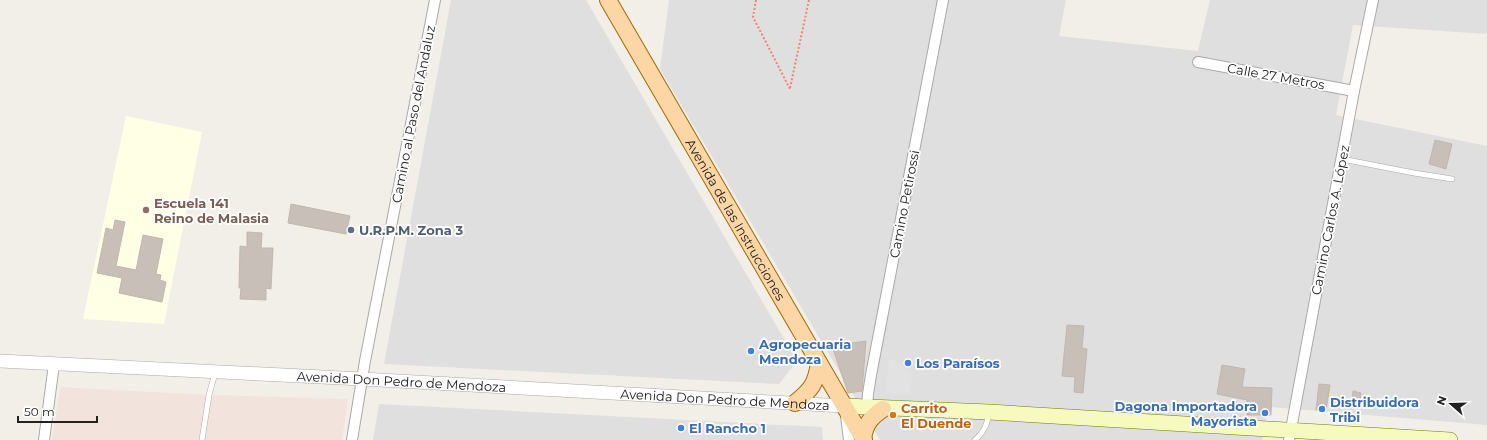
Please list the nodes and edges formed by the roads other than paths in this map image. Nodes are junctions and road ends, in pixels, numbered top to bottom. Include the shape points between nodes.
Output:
1 (435, 0) edge
2 (608, 0) edge
3 (943, 0) edge
4 (1373, 0) edge
5 (1198, 62) dead end
6 (1354, 90) junction
7 (1342, 158) junction
8 (1452, 178) dead end
9 (0, 360) edge
10 (819, 363) junction
11 (54, 364) junction
12 (215, 372) junction
13 (362, 379) junction
14 (795, 403) junction
15 (844, 406) junction
16 (867, 408) junction
17 (883, 409) junction
18 (989, 412) junction
19 (1290, 435) edge
20 (44, 440) edge
21 (202, 440) edge
22 (352, 440) edge
23 (859, 440) edge
24 (976, 440) edge
25 (1450, 440) edge

1 - 13 street, Camino al Paso del Andaluz
2 - 10 main road, Avenida de las Instrucciones
3 - 16 street, Camino Petirossi via 871,375
4 - 6 street, Camino Carlos A. López
5 - 6 street, Calle 27 Metros
6 - 7 street, Camino Carlos A. López
7 - 8 lane
7 - 19 street, Camino Carlos A. López
9 - 11 street, Avenida Don Pedro de Mendoza
10 - 14 main road via 817,378 811,388
10 - 15 main road, Avenida de las Instrucciones
11 - 12 street, Avenida Don Pedro de Mendoza
11 - 20 street
12 - 13 street, Avenida Don Pedro de Mendoza
12 - 21 lane
13 - 14 street, Avenida Don Pedro de Mendoza
13 - 22 street, Camino al Paso del Andaluz
14 - 15 street, Avenida Don Pedro de Mendoza
15 - 16 main road, Avenida Don Pedro de Mendoza
15 - 23 main road, Avenida de las Instrucciones
16 - 17 main road, Avenida Don Pedro de Mendoza
17 - 18 main road, Avenida Don Pedro de Mendoza
17 - 23 main road via 867,423
18 - 19 main road, Avenida Don Pedro de Mendoza
18 - 24 lane via 984,432
19 - 25 main road, Avenida Don Pedro de Mendoza

